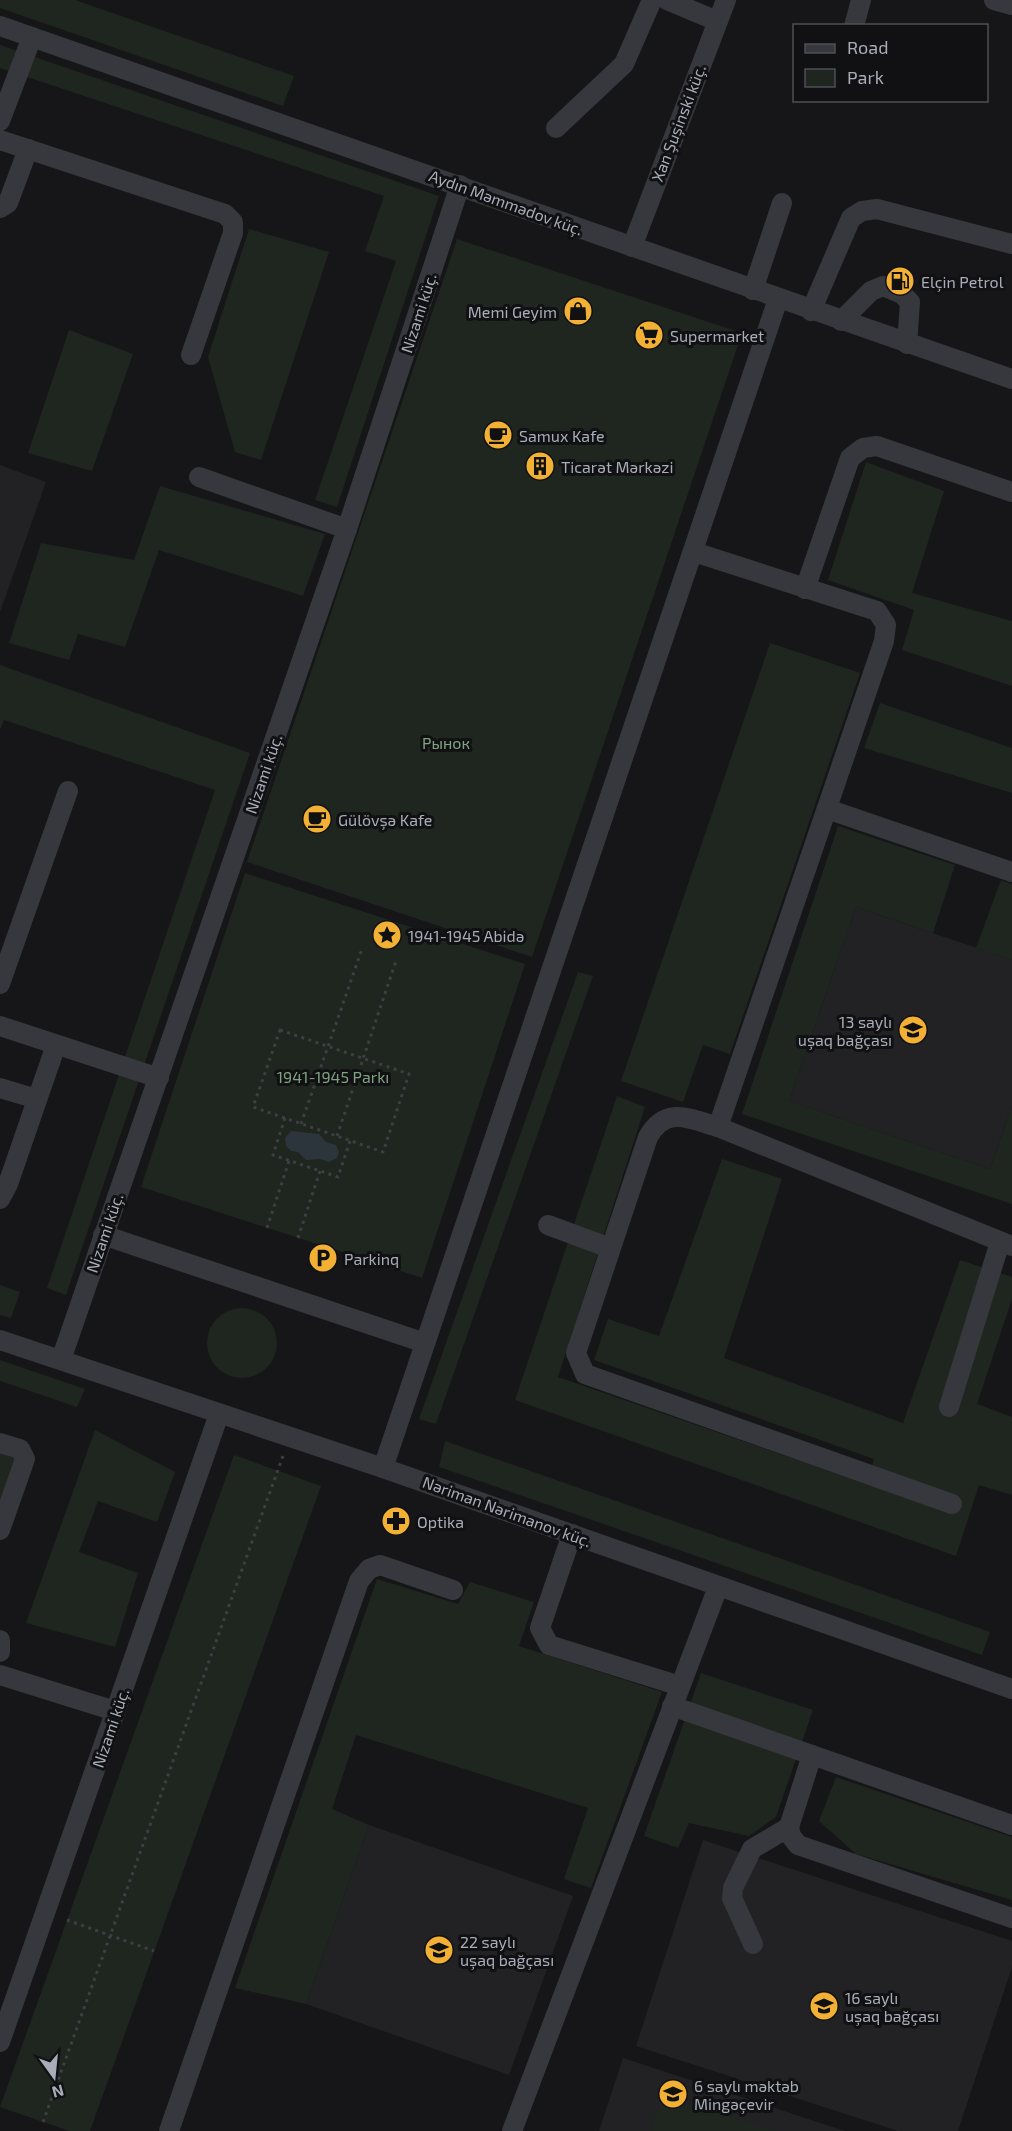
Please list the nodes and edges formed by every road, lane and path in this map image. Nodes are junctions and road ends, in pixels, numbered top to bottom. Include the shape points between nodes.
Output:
1 (652, 0) edge
2 (667, 0) edge
3 (726, 0) edge
4 (861, 0) edge
5 (994, 0) edge
6 (1012, 5) edge
7 (717, 21) junction
8 (855, 24) edge
9 (0, 26) edge
10 (32, 38) junction
11 (0, 121) edge
12 (556, 128) dead end
13 (0, 140) edge
14 (28, 149) junction
15 (460, 185) junction
16 (782, 203) dead end
17 (0, 208) edge
18 (1012, 244) edge
19 (632, 247) junction
20 (753, 290) junction
21 (778, 299) junction
22 (811, 310) junction
23 (841, 321) junction
24 (908, 344) junction
25 (191, 355) dead end
26 (1012, 379) edge
27 (199, 477) dead end
28 (1012, 492) edge
29 (347, 529) junction
30 (694, 552) junction
31 (805, 589) junction
32 (68, 791) dead end
33 (827, 809) junction
34 (1012, 872) edge
35 (362, 949) dead end
36 (396, 961) dead end
37 (0, 984) edge
38 (0, 1026) edge
39 (56, 1045) junction
40 (328, 1046) junction
41 (363, 1059) junction
42 (159, 1078) junction
43 (0, 1089) edge
44 (37, 1100) junction
45 (285, 1118) junction
46 (301, 1124) junction
47 (718, 1128) junction
48 (337, 1136) junction
49 (350, 1141) junction
50 (289, 1160) junction
51 (320, 1171) junction
52 (0, 1199) edge
53 (548, 1226) dead end
54 (267, 1228) dead end
55 (103, 1235) junction
56 (298, 1238) dead end
57 (1006, 1244) edge
58 (610, 1248) junction
59 (0, 1340) edge
60 (425, 1343) junction
61 (61, 1360) junction
62 (949, 1407) dead end
63 (219, 1414) junction
64 (290, 1437) junction
65 (0, 1443) edge
66 (383, 1468) junction
67 (952, 1503) dead end
68 (0, 1530) edge
69 (572, 1534) junction
70 (718, 1587) junction
71 (453, 1590) dead end
72 (0, 1640) edge
73 (0, 1652) edge
74 (0, 1675) edge
75 (680, 1686) junction
76 (1012, 1689) edge
77 (672, 1707) junction
78 (115, 1711) junction
79 (812, 1755) junction
80 (1012, 1826) edge
81 (789, 1827) junction
82 (1012, 1918) edge
83 (67, 1920) dead end
84 (110, 1936) junction
85 (753, 1944) dead end
86 (154, 1951) dead end
87 (0, 2042) edge
88 (43, 2122) dead end
89 (170, 2131) edge
90 (512, 2131) edge

1 - 12 street via 624,64
2 - 7 street
3 - 7 street, Xan Şuşinski küç.
4 - 8 street
5 - 6 street
7 - 19 street, Xan Şuşinski küç.
9 - 10 street, Aydın Məmmədov küç.
10 - 11 street
10 - 15 street, Aydın Məmmədov küç.
13 - 14 street
14 - 17 street via 8,203
14 - 25 street via 225,214 233,222 233,233
15 - 19 street, Aydın Məmmədov küç.
15 - 29 street, Nizami küç.
16 - 20 street
18 - 22 street via 878,209 862,211 851,218
19 - 20 street, Aydın Məmmədov küç.
20 - 21 street, Aydın Məmmədov küç.
21 - 22 street, Aydın Məmmədov küç.
21 - 30 street
22 - 23 street, Aydın Məmmədov küç.
23 - 24 street, Aydın Məmmədov küç.
23 - 24 street via 872,291 883,286 910,302
24 - 26 street, Aydın Məmmədov küç.
27 - 29 street
28 - 31 street via 877,446 864,448 850,458
29 - 42 street, Nizami küç.
30 - 31 street
30 - 60 street
31 - 33 street via 877,611 886,625
32 - 37 street
33 - 34 street
33 - 47 street
35 - 40 path
36 - 41 path
38 - 39 street
39 - 42 street
39 - 44 street
40 - 41 path
40 - 45 path via 280,1030 253,1107
40 - 46 path
41 - 48 path
41 - 49 path via 410,1074 383,1152
42 - 55 street, Nizami küç.
43 - 44 street
44 - 52 street
45 - 46 path
45 - 50 path via 273,1155
46 - 48 path
47 - 57 street
47 - 58 street via 679,1116 664,1118 654,1125
48 - 49 path
49 - 51 path via 338,1177
50 - 51 path
50 - 54 path
51 - 56 path
53 - 58 street
55 - 60 street
55 - 61 street, Nizami küç.
57 - 62 street
58 - 67 street via 576,1353 585,1374
59 - 61 street, Nəriman Nərimanov küç.
60 - 66 street
61 - 63 street, Nəriman Nərimanov küç.
63 - 64 street, Nəriman Nərimanov küç.
63 - 78 street, Nizami küç.
64 - 66 street, Nəriman Nərimanov küç.
64 - 84 path
65 - 68 street via 20,1449 25,1459
66 - 69 street, Nəriman Nərimanov küç.
69 - 70 street, Nəriman Nərimanov küç.
69 - 75 street via 540,1628 543,1639 549,1645
70 - 75 street
70 - 76 street, Nəriman Nərimanov küç.
71 - 89 street via 380,1566 369,1569 359,1581
72 - 73 street
74 - 78 street
75 - 77 street
77 - 79 street
77 - 90 street
78 - 87 street, Nizami küç.
79 - 80 street
79 - 81 street
81 - 82 street via 798,1845
81 - 85 street via 752,1849 733,1888 732,1898
83 - 84 path
84 - 86 path
84 - 88 path

